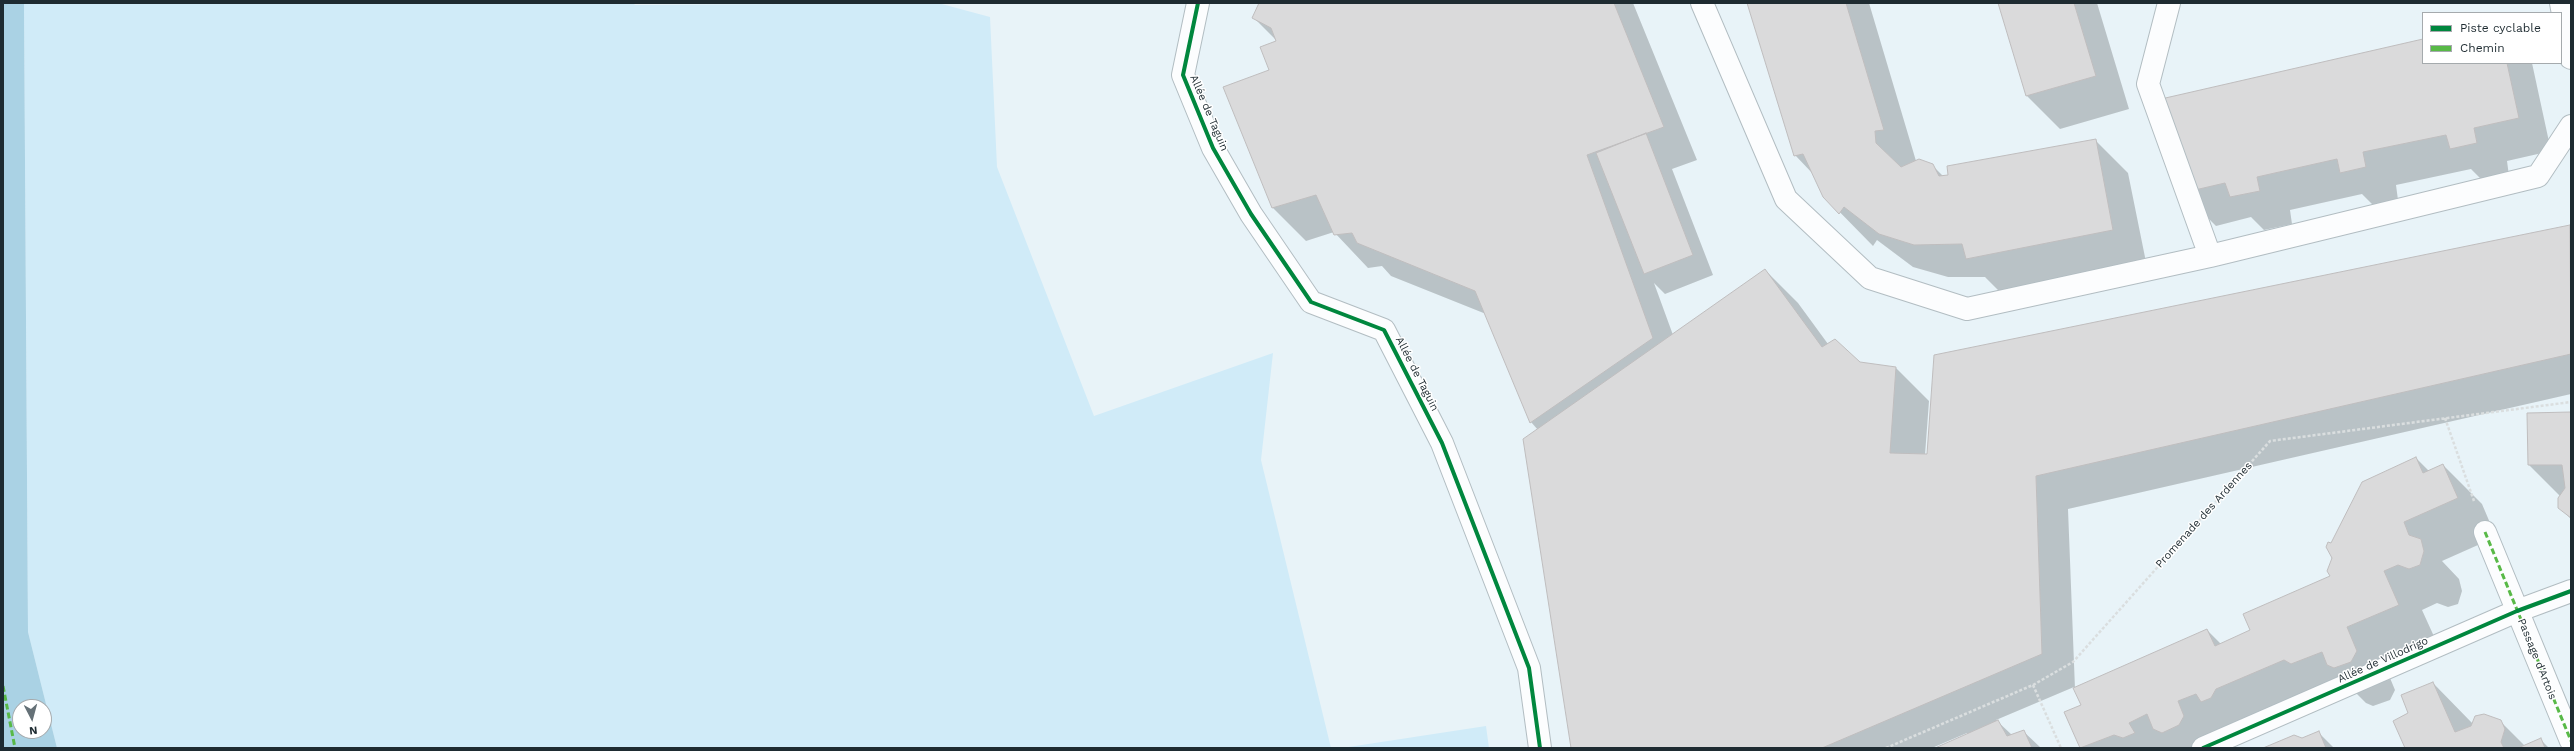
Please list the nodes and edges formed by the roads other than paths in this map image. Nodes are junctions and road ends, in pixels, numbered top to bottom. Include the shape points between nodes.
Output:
1 (1198, 3) edge
2 (1702, 3) edge
3 (2169, 3) edge
4 (2561, 3) edge
5 (2571, 58) edge
6 (2568, 136) edge
7 (2210, 256) junction
8 (2485, 532) road end
9 (2571, 591) edge
10 (2517, 611) junction
11 (2571, 742) edge
12 (1540, 748) edge
13 (2203, 748) edge

1 - 12 street, Allée de Taguin via 1183,75 1213,148 1251,214 1311,302 1384,330 1442,442 1529,668
2 - 7 street via 1786,198 1870,278 1967,309
3 - 7 street via 2148,84
4 - 5 street
6 - 7 street via 2538,176
8 - 10 street, Passage d'Artois
9 - 10 street, Allée de Villodrigo
10 - 11 street, Passage d'Artois
10 - 13 street, Allée de Villodrigo

